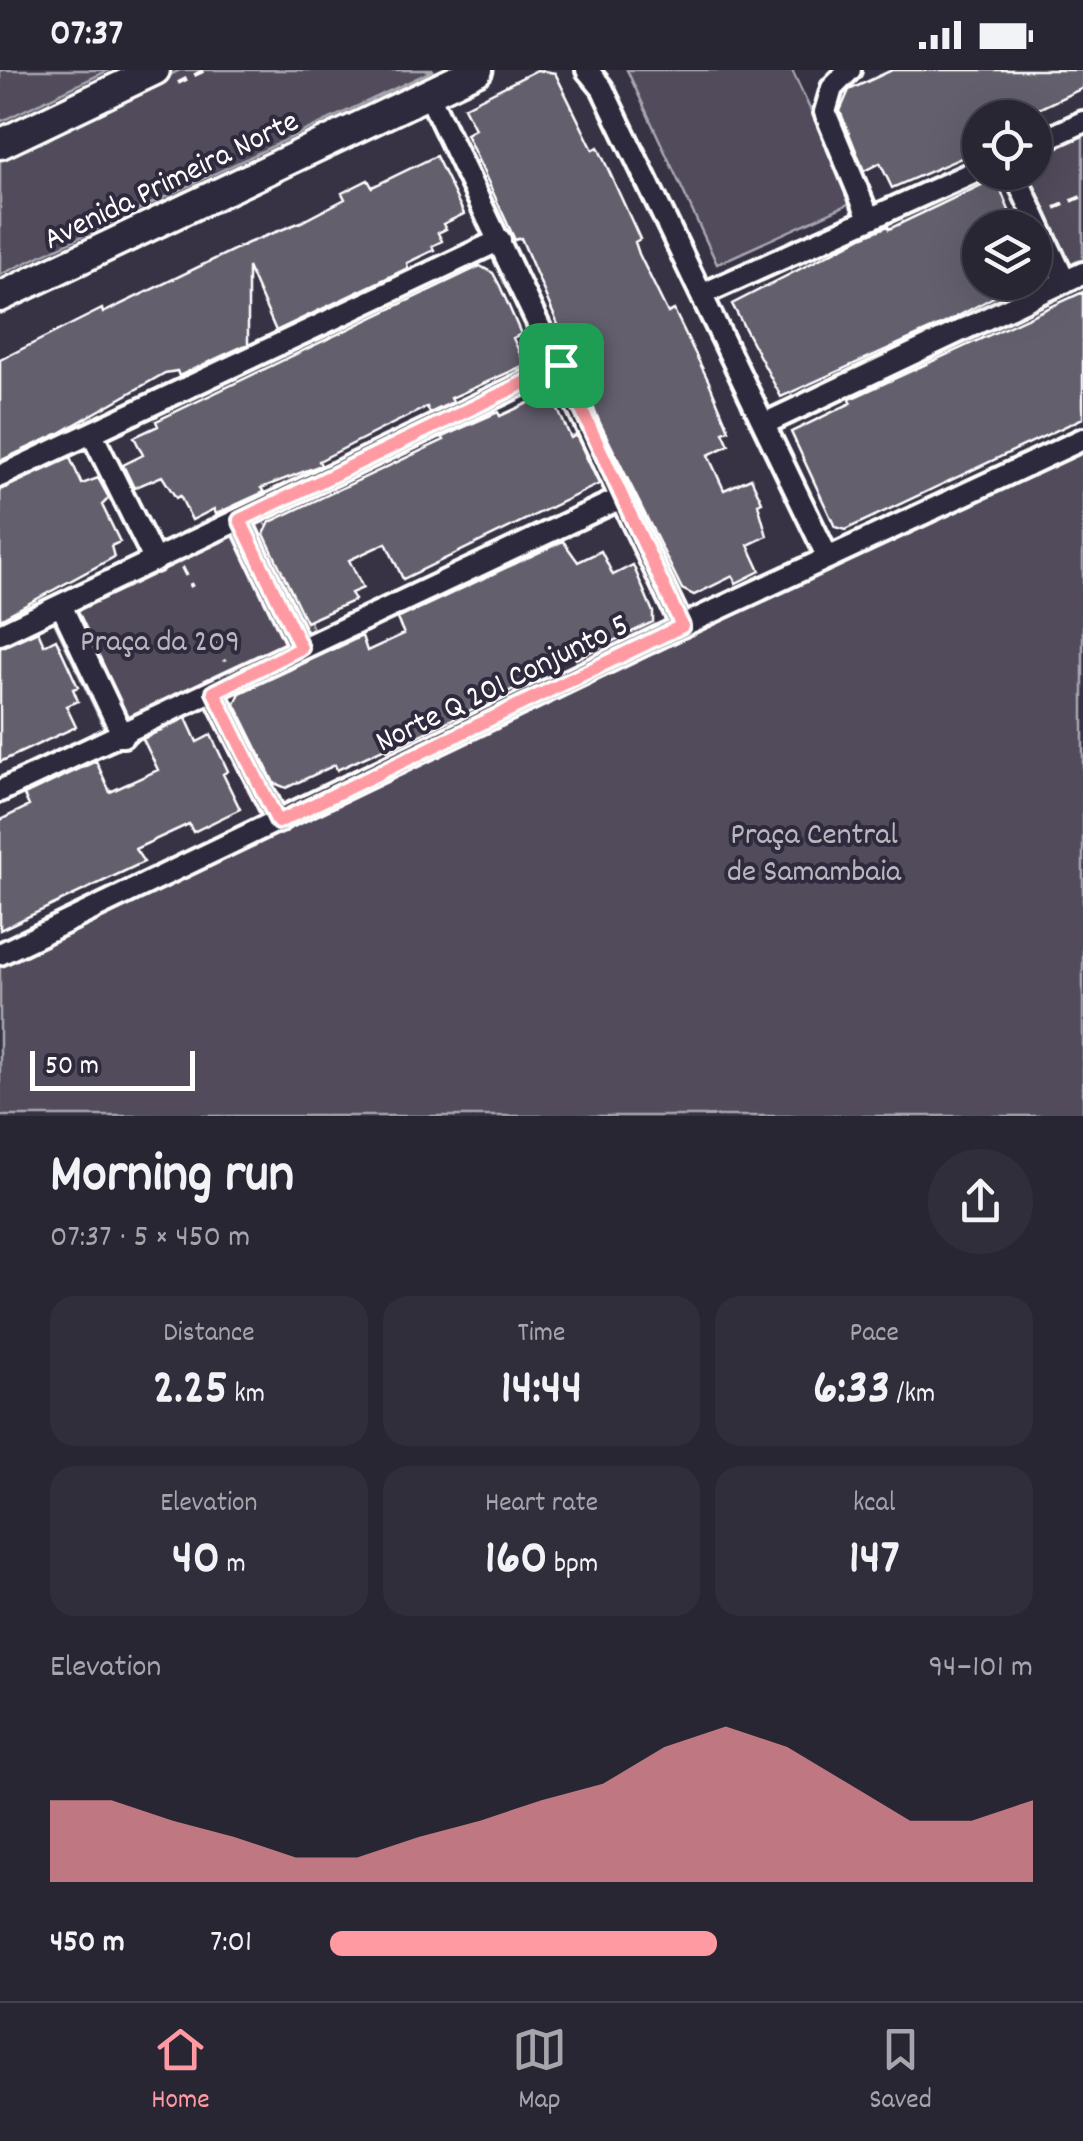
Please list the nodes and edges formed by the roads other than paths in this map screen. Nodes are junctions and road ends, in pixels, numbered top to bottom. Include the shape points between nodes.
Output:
1 (155, 70) edge
2 (478, 70) edge
3 (587, 70) edge
4 (850, 70) edge
5 (601, 79) edge
6 (428, 93) junction
7 (1083, 122) edge
8 (1052, 136) edge
9 (0, 144) edge
10 (962, 177) edge
11 (1024, 190) edge
12 (869, 218) junction
13 (500, 240) junction
14 (1074, 278) edge
15 (703, 294) junction
16 (0, 297) edge
17 (561, 365) junction
18 (764, 424) junction
19 (92, 434) junction
20 (1083, 439) edge
21 (0, 476) edge
22 (621, 498) junction
23 (240, 520) junction
24 (828, 558) junction
25 (155, 561) junction
26 (61, 605) junction
27 (682, 626) junction
28 (0, 634) edge
29 (301, 648) junction
30 (214, 692) junction
31 (123, 736) junction
32 (0, 791) edge
33 (278, 822) junction
34 (0, 954) edge

1 - 9 main road
2 - 6 main road, Avenida Primeira Norte
3 - 5 street
4 - 12 street via 832,88 825,112
5 - 15 street
6 - 13 street
6 - 16 main road, Avenida Primeira Norte
7 - 8 street
10 - 12 street
11 - 14 street
12 - 15 street
13 - 17 street
13 - 19 street
14 - 18 street
15 - 18 street
17 - 22 street
17 - 23 street
18 - 24 street
19 - 21 street
19 - 25 street
20 - 24 street, Norte Q 201 Conjunto 5
22 - 27 street
22 - 29 street
23 - 25 street
23 - 29 street
24 - 27 street, Norte Q 201 Conjunto 5
25 - 26 street
26 - 28 street
26 - 31 street
27 - 33 street, Norte Q 201 Conjunto 5
29 - 30 street
30 - 31 street
30 - 33 street
31 - 32 street
33 - 34 street, Norte Q 201 Conjunto 5

